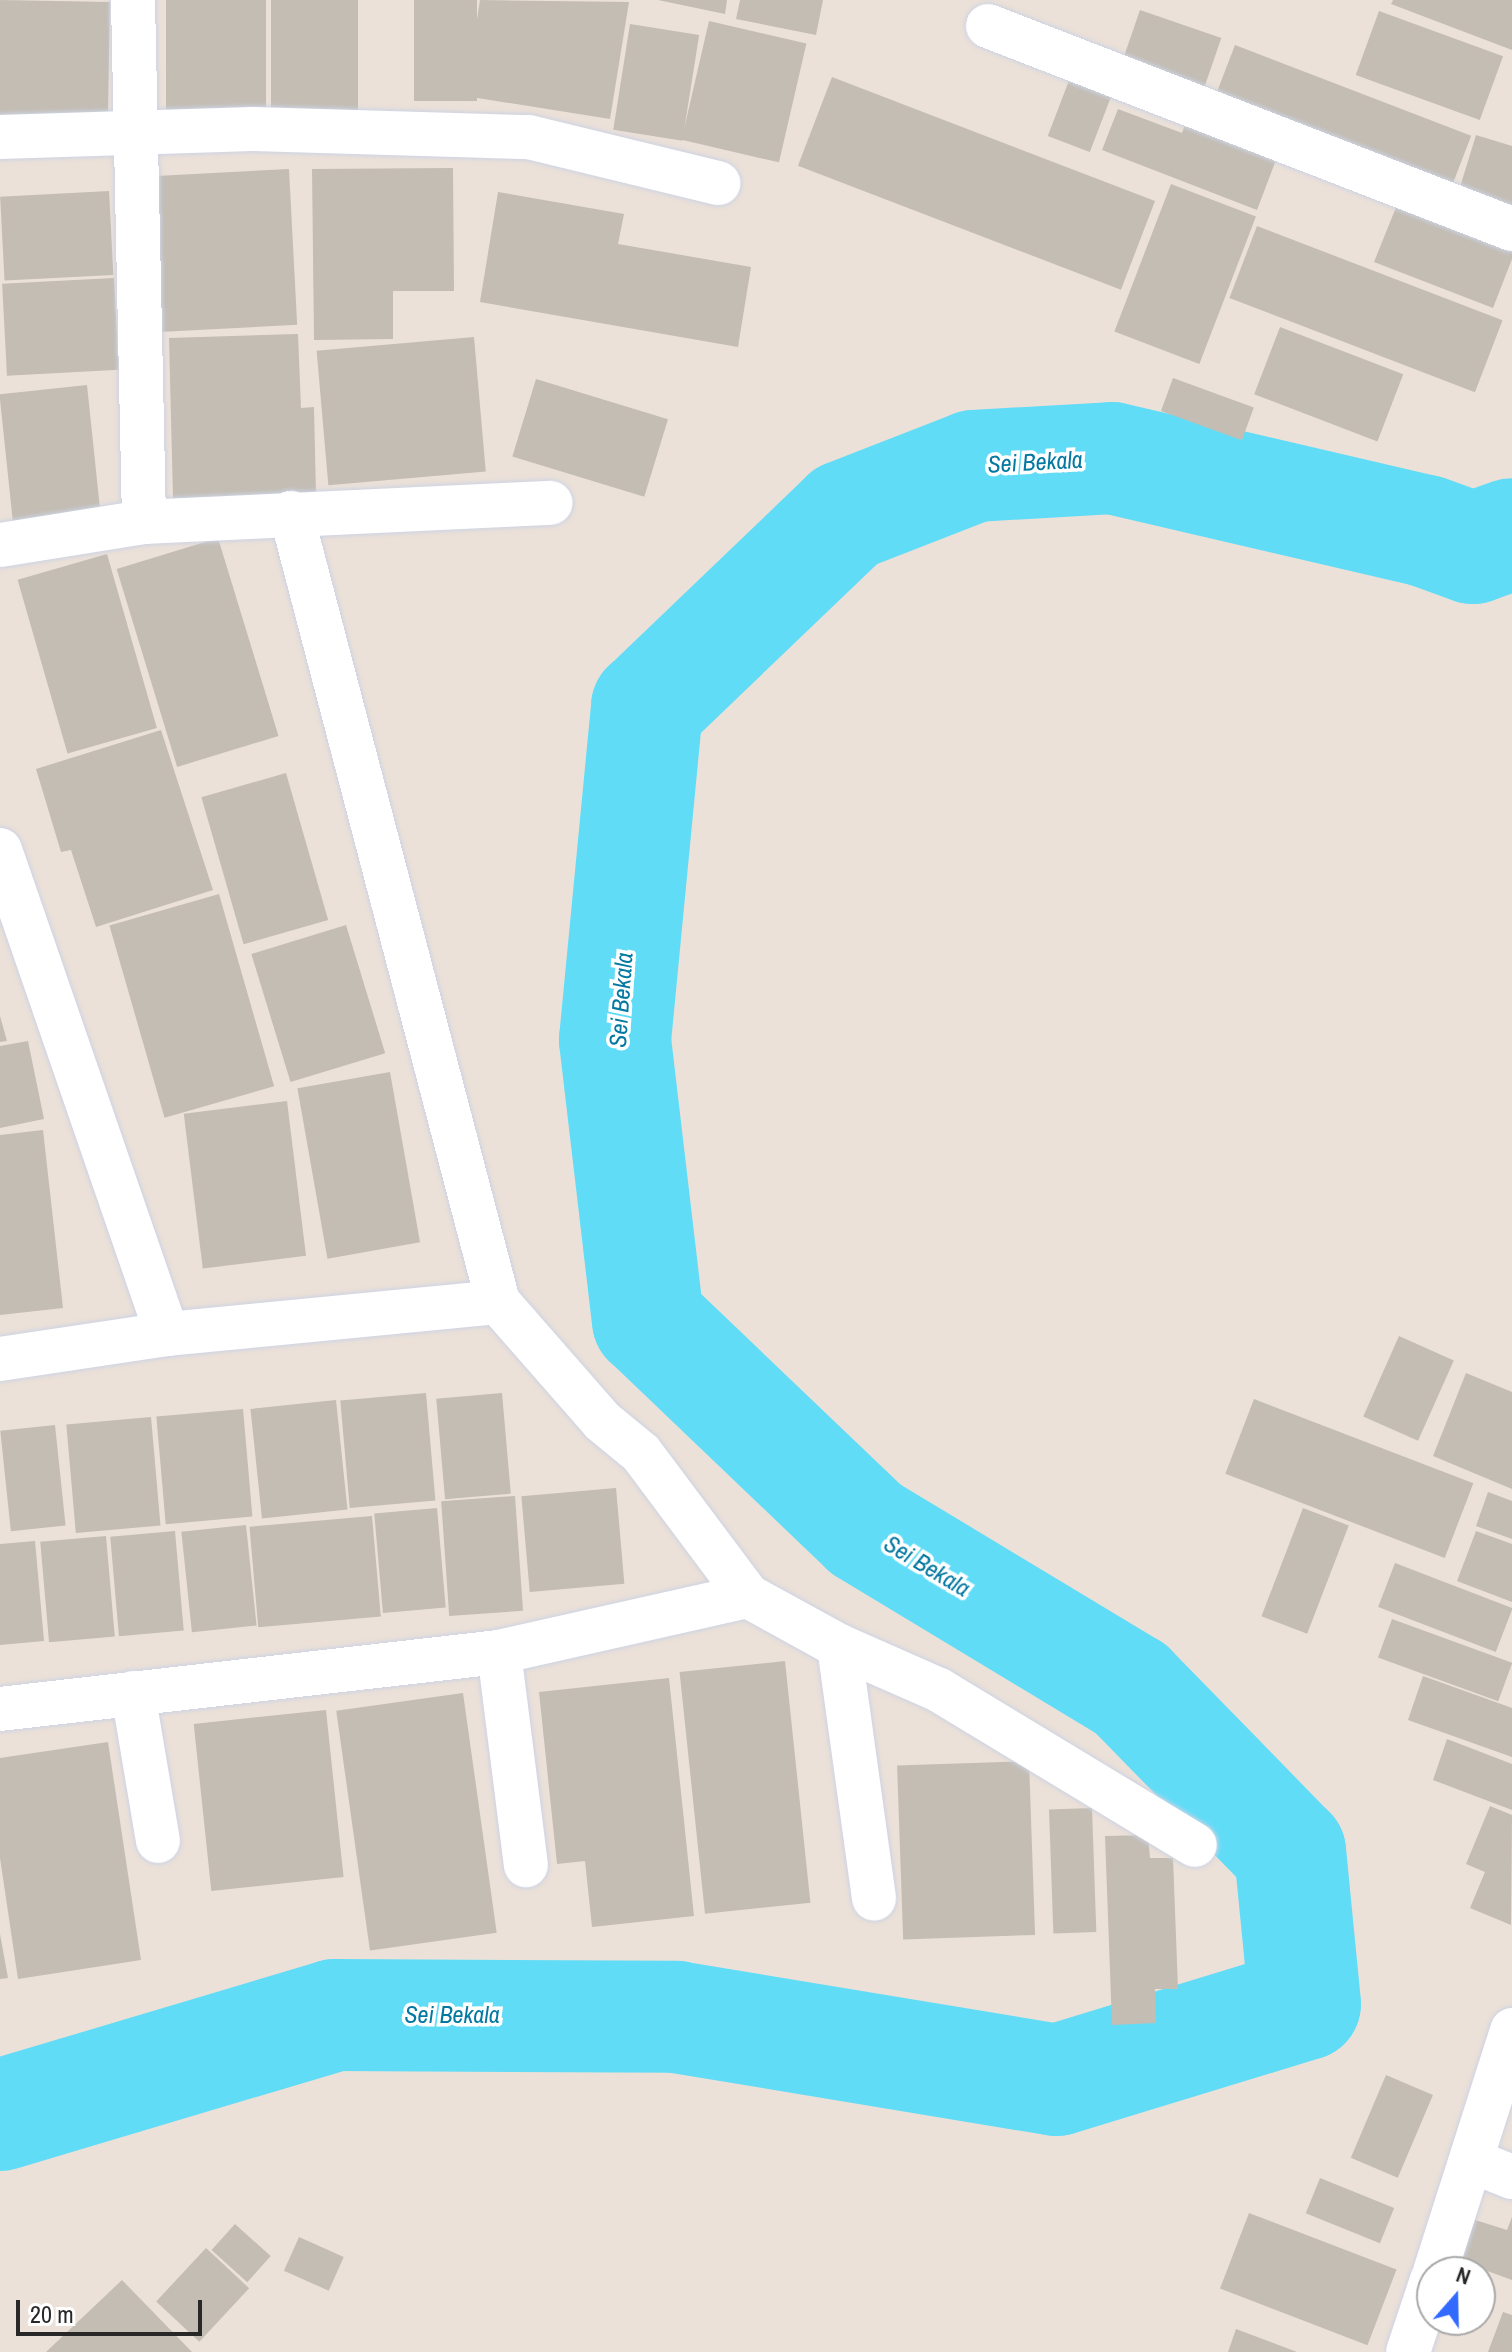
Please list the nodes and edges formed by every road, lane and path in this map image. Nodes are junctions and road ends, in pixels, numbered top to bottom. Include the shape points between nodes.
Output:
1 (133, 0) edge
2 (988, 26) dead end
3 (134, 136) junction
4 (0, 137) edge
5 (718, 183) dead end
6 (1512, 229) edge
7 (551, 503) dead end
8 (291, 513) junction
9 (144, 522) junction
10 (0, 545) edge
11 (0, 850) edge
12 (498, 1302) junction
13 (167, 1334) junction
14 (0, 1359) edge
15 (748, 1596) junction
16 (839, 1646) junction
17 (499, 1652) junction
18 (133, 1693) junction
19 (0, 1709) edge
20 (158, 1841) dead end
21 (1195, 1845) dead end
22 (526, 1865) dead end
23 (874, 1899) dead end
24 (1512, 2030) edge
25 (1472, 2161) junction
26 (1512, 2177) edge
27 (1440, 2256) edge
28 (1416, 2328) edge
29 (1408, 2352) edge

1 - 3 street
2 - 6 street
3 - 4 street
3 - 5 street via 253,129 529,137
3 - 9 street
7 - 8 street
8 - 9 street
8 - 12 street
9 - 10 street
11 - 13 street
12 - 13 street
12 - 15 street via 602,1421 641,1453
13 - 14 street
15 - 16 street
15 - 17 street
16 - 21 street via 939,1690
16 - 23 street
17 - 18 street
17 - 22 street
18 - 19 street
18 - 20 street
24 - 25 street
25 - 26 street
25 - 27 street
28 - 29 street

